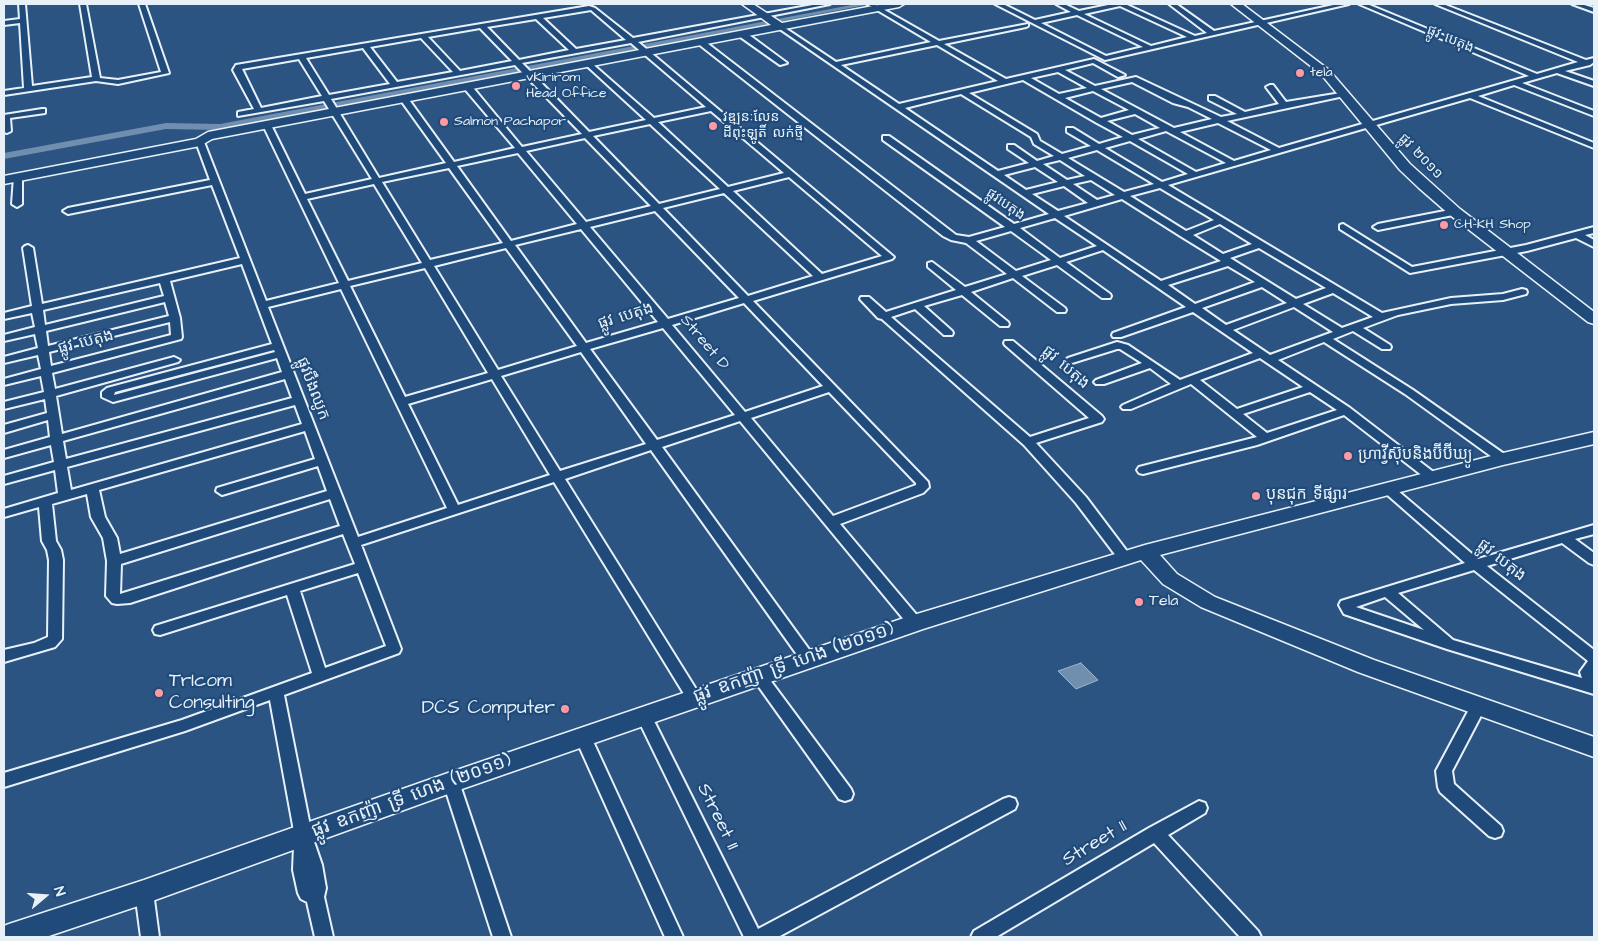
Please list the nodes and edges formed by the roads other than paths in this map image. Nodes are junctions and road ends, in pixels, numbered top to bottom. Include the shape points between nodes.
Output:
1 (22, 4) edge
2 (83, 4) edge
3 (142, 4) edge
4 (747, 4) edge
5 (827, 4) edge
6 (899, 4) edge
7 (986, 4) edge
8 (998, 4) edge
9 (1059, 4) edge
10 (1121, 4) edge
11 (1172, 4) edge
12 (1236, 4) edge
13 (1346, 4) edge
14 (1362, 4) edge
15 (1438, 4) edge
16 (1575, 4) edge
17 (1585, 4) edge
18 (874, 6) edge
19 (1594, 8) edge
20 (1078, 13) junction
21 (537, 16) junction
22 (765, 16) junction
23 (23, 20) junction
24 (1035, 22) junction
25 (4, 23) edge
26 (1263, 23) junction
27 (779, 25) junction
28 (1026, 25) junction
29 (482, 26) junction
30 (742, 34) junction
31 (1213, 34) junction
32 (423, 36) junction
33 (1194, 38) junction
34 (632, 41) junction
35 (700, 42) junction
36 (939, 43) junction
37 (365, 46) junction
38 (1150, 48) junction
39 (574, 51) junction
40 (645, 52) junction
41 (301, 56) junction
42 (1594, 60) edge
43 (1585, 62) junction
44 (517, 63) junction
45 (589, 63) junction
46 (782, 63) dead end
47 (835, 64) junction
48 (1594, 66) edge
49 (1058, 70) junction
50 (1558, 70) junction
51 (458, 73) junction
52 (527, 74) junction
53 (1121, 75) dead end
54 (1537, 77) junction
55 (1025, 78) junction
56 (96, 79) junction
57 (1002, 80) junction
58 (1515, 83) junction
59 (1594, 84) edge
60 (395, 85) junction
61 (467, 86) junction
62 (1270, 87) dead end
63 (1094, 88) junction
64 (28, 89) junction
65 (963, 92) junction
66 (4, 93) edge
67 (1344, 94) junction
68 (1469, 95) junction
69 (1058, 97) junction
70 (328, 98) junction
71 (404, 98) junction
72 (1212, 98) dead end
73 (1284, 105) junction
74 (898, 107) junction
75 (713, 108) junction
76 (42, 111) dead end
77 (259, 111) junction
78 (336, 111) junction
79 (1136, 111) junction
80 (241, 114) dead end
81 (1244, 114) junction
82 (1594, 114) edge
83 (5, 117) edge
84 (1219, 120) junction
85 (1100, 121) junction
86 (652, 122) junction
87 (1368, 124) junction
88 (267, 125) junction
89 (1070, 130) dead end
90 (1171, 130) junction
91 (7, 131) dead end
92 (586, 136) junction
93 (886, 138) dead end
94 (1130, 138) junction
95 (200, 142) junction
96 (1594, 146) edge
97 (1011, 147) dead end
98 (1098, 147) junction
99 (520, 150) junction
100 (1278, 151) junction
101 (1060, 156) junction
102 (1035, 163) junction
103 (1232, 163) junction
104 (452, 164) junction
105 (791, 174) junction
106 (997, 174) junction
107 (1194, 174) junction
108 (18, 177) junction
109 (1092, 177) junction
110 (4, 180) edge
111 (378, 180) junction
112 (216, 182) junction
113 (1065, 183) junction
114 (1159, 184) junction
115 (726, 190) junction
116 (1025, 193) junction
117 (1122, 195) junction
118 (302, 197) junction
119 (1095, 203) junction
120 (17, 204) dead end
121 (656, 208) junction
122 (68, 211) dead end
123 (1455, 212) junction
124 (1056, 214) junction
125 (1221, 221) junction
126 (584, 226) junction
127 (1012, 226) junction
128 (1343, 226) dead end
129 (1378, 227) dead end
130 (1594, 230) edge
131 (1185, 235) junction
132 (1579, 236) junction
133 (968, 240) junction
134 (509, 244) junction
135 (1260, 244) junction
136 (1594, 244) edge
137 (1104, 247) junction
138 (28, 248) dead end
139 (1508, 251) junction
140 (246, 260) junction
141 (1226, 260) junction
142 (1058, 261) junction
143 (428, 264) junction
144 (932, 265) dead end
145 (1013, 275) junction
146 (821, 278) junction
147 (164, 279) junction
148 (1263, 284) junction
149 (345, 285) junction
150 (1159, 285) junction
151 (1333, 288) junction
152 (963, 290) junction
153 (1522, 292) dead end
154 (1106, 296) dead end
155 (170, 298) junction
156 (865, 299) dead end
157 (745, 300) junction
158 (1295, 303) junction
159 (263, 305) junction
160 (916, 305) junction
161 (37, 308) junction
162 (1194, 308) junction
163 (1061, 310) dead end
164 (4, 316) edge
165 (882, 316) junction
166 (1381, 317) junction
167 (175, 318) junction
168 (1594, 319) edge
169 (665, 324) junction
170 (1004, 324) dead end
171 (1354, 327) junction
172 (40, 329) junction
173 (1225, 330) junction
174 (1341, 332) junction
175 (948, 333) dead end
176 (1117, 335) dead end
177 (4, 338) edge
178 (1324, 338) junction
179 (1009, 343) dead end
180 (1386, 347) dead end
181 (584, 348) junction
182 (44, 350) junction
183 (280, 350) junction
184 (1265, 356) junction
185 (4, 360) edge
186 (174, 360) dead end
187 (1072, 360) dead end
188 (1151, 364) junction
189 (46, 371) junction
190 (289, 374) junction
191 (495, 374) junction
192 (1192, 379) junction
193 (4, 382) edge
194 (1100, 382) dead end
195 (1179, 385) junction
196 (830, 388) junction
197 (1311, 388) junction
198 (50, 394) junction
199 (299, 400) junction
200 (402, 402) junction
201 (4, 406) edge
202 (1127, 407) dead end
203 (1346, 411) junction
204 (1235, 413) junction
205 (53, 415) junction
206 (743, 417) junction
207 (309, 426) junction
208 (4, 429) edge
209 (1266, 438) junction
210 (1594, 438) edge
211 (57, 439) junction
212 (1028, 442) junction
213 (654, 446) junction
214 (4, 454) edge
215 (1503, 458) junction
216 (322, 461) junction
217 (60, 464) junction
218 (1143, 470) dead end
219 (557, 477) junction
220 (1432, 477) junction
221 (4, 480) edge
222 (92, 487) junction
223 (1387, 488) junction
224 (222, 491) dead end
225 (334, 494) junction
226 (65, 495) junction
227 (45, 502) junction
228 (454, 510) junction
229 (4, 513) edge
230 (831, 522) junction
231 (348, 528) junction
232 (1594, 529) edge
233 (1564, 538) junction
234 (354, 543) junction
235 (1135, 555) junction
236 (1594, 560) edge
237 (114, 561) junction
238 (1477, 565) junction
239 (362, 567) junction
240 (292, 589) junction
241 (1387, 591) junction
242 (915, 623) junction
243 (160, 630) dead end
244 (1452, 645) junction
245 (4, 656) edge
246 (1594, 658) edge
247 (808, 659) junction
248 (1594, 665) edge
249 (320, 676) junction
250 (759, 676) junction
251 (1594, 687) edge
252 (276, 693) junction
253 (694, 698) junction
254 (1478, 706) junction
255 (644, 715) junction
256 (583, 737) junction
257 (1594, 747) edge
258 (4, 780) edge
259 (451, 782) junction
260 (846, 794) dead end
261 (1009, 804) dead end
262 (1199, 808) dead end
263 (1495, 831) dead end
264 (1155, 833) junction
265 (303, 836) junction
266 (144, 892) junction
267 (9, 937) edge
268 (150, 937) edge
269 (324, 937) edge
270 (502, 937) edge
271 (674, 937) edge
272 (753, 937) edge
273 (761, 937) edge
274 (980, 937) edge
275 (1252, 937) edge

1 - 23 street
2 - 56 street
3 - 56 street via 165,73 118,82
4 - 22 main road
5 - 22 street
6 - 18 main road
7 - 28 street
8 - 24 street
9 - 20 street
10 - 20 street
10 - 33 street
11 - 31 street
12 - 26 main road, ផ្លូវ ២០១១
13 - 26 street
14 - 54 street, ផ្លូវ បេតុង
15 - 43 street
16 - 19 street
17 - 19 street
18 - 27 main road
18 - 36 street
20 - 24 street
20 - 38 street
21 - 29 street
21 - 34 street via 593,9
21 - 39 street
22 - 27 main road
22 - 34 street
23 - 25 street
23 - 64 street
24 - 38 street via 1105,58
26 - 31 street
26 - 67 main road, ផ្លូវ ២០១១ via 1325,72
27 - 30 main road
27 - 47 street
28 - 36 street
28 - 57 street via 1086,57
29 - 32 street
29 - 44 street
30 - 35 main road
30 - 46 street
31 - 33 street
32 - 37 street
32 - 51 street
33 - 38 street
34 - 39 street
34 - 40 street
35 - 40 main road
35 - 133 street via 946,234
36 - 47 street
36 - 57 street
37 - 41 street
37 - 60 street
39 - 44 street
40 - 45 main road
40 - 75 street
41 - 70 street
41 - 77 street via 239,67 237,70
42 - 43 street
43 - 48 street
43 - 50 street
44 - 51 street
44 - 52 street
45 - 52 main road
45 - 86 street
47 - 74 street
49 - 53 street via 1094,61
49 - 55 street
49 - 63 street
50 - 54 street
50 - 59 street
51 - 60 street
52 - 61 main road
52 - 92 street
54 - 58 street
55 - 57 street
55 - 69 street
56 - 64 street
57 - 65 street
58 - 68 street
58 - 82 street
60 - 70 street
61 - 71 main road
61 - 99 street, Street D
62 - 73 street
63 - 69 street
63 - 79 street
63 - 84 street via 1133,79
64 - 66 street
65 - 74 street
65 - 101 street
67 - 73 street
67 - 87 main road, ផ្លូវ ២០១១
68 - 87 street
68 - 96 street
69 - 85 street
70 - 77 street
70 - 78 street
71 - 78 main road
71 - 104 street
72 - 81 street
73 - 81 street
74 - 106 street
75 - 86 street
75 - 105 street
76 - 83 street
77 - 80 street
78 - 88 main road
78 - 111 street
79 - 85 street
79 - 90 street
81 - 84 street
83 - 91 street
84 - 90 street
84 - 100 street
85 - 94 street
86 - 92 street
86 - 115 street
87 - 100 street
87 - 123 main road, ផ្លូវ ២០១១ via 1405,167
88 - 95 main road via 208,136
88 - 118 street
89 - 98 street
90 - 94 street
90 - 103 street
92 - 99 street
92 - 121 street
93 - 127 street, ផ្លូវបេតុង
94 - 98 street
94 - 107 street
95 - 108 main road
95 - 112 street, ផ្លូវបឹងឈូក
97 - 102 street
98 - 101 street
98 - 114 street
99 - 104 street
99 - 126 street, Street D
100 - 103 street
101 - 102 street
101 - 109 street
102 - 106 street
102 - 113 street
103 - 107 street
104 - 111 street
104 - 134 street
105 - 115 street
105 - 146 street, ផ្លូវ បេតុង via 889,257
106 - 116 street
107 - 114 street
108 - 110 main road
108 - 120 street
109 - 113 street
109 - 117 street
111 - 118 street
111 - 143 street
112 - 122 street
112 - 140 street, ផ្លូវបឹងឈូក
113 - 116 street
113 - 119 street
114 - 117 street
114 - 125 street
115 - 121 street
115 - 146 street
116 - 124 street
117 - 119 street
117 - 131 street
118 - 149 street
119 - 124 street
121 - 126 street
121 - 157 street
123 - 129 street
123 - 139 main road, ផ្លូវ ២០១១
124 - 127 street
124 - 137 street
125 - 131 street
125 - 135 street
126 - 134 street
126 - 169 street, Street D
127 - 133 street
127 - 142 street, ផ្លូវបេតុង
128 - 139 street via 1410,270
130 - 132 street
131 - 141 street
132 - 136 street
132 - 139 street
133 - 145 street
134 - 143 street
134 - 181 street
135 - 141 street
135 - 151 street
137 - 142 street
137 - 150 street
138 - 161 street
139 - 168 main road, ផ្លូវ ២០១១
140 - 147 street
140 - 159 street, ផ្លូវបឹងឈូក
141 - 148 street
141 - 150 street
142 - 145 street
142 - 154 street, ផ្លូវបេតុង
143 - 149 street
143 - 191 street
144 - 152 street
145 - 152 street
145 - 163 street
146 - 157 street, ផ្លូវ បេតុង
147 - 155 street
147 - 161 street
148 - 158 street
148 - 162 street
149 - 159 street
149 - 200 street
150 - 162 street
151 - 158 street
151 - 166 street
152 - 160 street
152 - 170 street
153 - 166 street via 1503,297 1451,301
155 - 167 street
155 - 172 street
156 - 165 street
157 - 169 street, ផ្លូវ បេតុង
157 - 196 street
158 - 173 street
158 - 174 street
159 - 183 street, ផ្លូវបឹងឈូក
160 - 165 street
160 - 175 street
161 - 164 street
161 - 172 street
162 - 173 street
162 - 176 street
165 - 212 street
166 - 171 street
167 - 182 street
167 - 189 street, ផ្លូវ បេតុង via 176,337
169 - 181 street, ផ្លូវ បេតុង
169 - 206 street, Street D
171 - 174 street
171 - 180 street
172 - 177 street
172 - 182 street
173 - 184 street
174 - 178 street
178 - 184 street
178 - 215 street
179 - 212 street, ផ្លូវ បេតុង via 1098,419
181 - 191 street, ផ្លូវ បេតុង
181 - 213 street
182 - 185 street
182 - 189 street
183 - 183 street via 111,390 108,397 113,398
183 - 190 street, ផ្លូវបឹងឈូក
184 - 192 street
184 - 197 street
186 - 198 street
187 - 188 street via 1117,345
188 - 194 street
188 - 195 street
189 - 193 street, ផ្លូវ បេតុង
189 - 198 street
190 - 199 street, ផ្លូវបឹងឈូក
190 - 211 street
191 - 200 street, ផ្លូវ បេតុង
191 - 219 street
192 - 195 street
192 - 204 street
195 - 202 street
196 - 206 street
196 - 230 street via 922,482 923,487
197 - 203 street
197 - 204 street
198 - 201 street
198 - 205 street
199 - 207 street, ផ្លូវបឹងឈូក
199 - 217 street
200 - 228 street
203 - 209 street
203 - 220 street
204 - 209 street
205 - 208 street
205 - 211 street
206 - 213 street
206 - 230 street, Street D
207 - 216 street, ផ្លូវបឹងឈូក
207 - 222 street
209 - 218 street
210 - 215 main road, ផ្លូវ ឧកញ៉ា ទ្រី ហេង (២០១១)
211 - 214 street
211 - 217 street
212 - 235 street
213 - 219 street
213 - 247 street
215 - 220 main road, ផ្លូវ ឧកញ៉ា ទ្រី ហេង (២០១១)
216 - 224 street
216 - 225 street, ផ្លូវបឹងឈូក
217 - 221 street
217 - 226 street
219 - 228 street
219 - 253 street
220 - 223 main road, ផ្លូវ ឧកញ៉ា ទ្រី ហេង (២០១១)
222 - 226 street
222 - 237 street via 98,517 110,538
223 - 235 main road, ផ្លូវ ឧកញ៉ា ទ្រី ហេង (២០១១)
223 - 238 street, ផ្លូវ បេតុង
225 - 231 street, ផ្លូវបឹងឈូក
225 - 237 street
226 - 227 street
227 - 229 street
227 - 245 street via 49,541 56,560 55,639
228 - 234 street
230 - 242 street, Street D
231 - 234 street, ផ្លូវបឹងឈូក
231 - 237 street via 125,598 113,596
232 - 233 street
233 - 236 street
233 - 238 street
234 - 239 street, ផ្លូវបឹងឈូក
235 - 242 main road, ផ្លូវ ឧកញ៉ា ទ្រី ហេង (២០១១)
235 - 254 main road via 1208,602 1366,666
238 - 241 street
238 - 246 street, ផ្លូវ បេតុង
239 - 240 street
239 - 249 street, ផ្លូវបឹងឈូក via 394,649
240 - 243 street
240 - 249 street
241 - 244 street
241 - 244 street via 1346,607
242 - 247 main road, ផ្លូវ ឧកញ៉ា ទ្រី ហេង (២០១១)
244 - 251 street
247 - 250 main road, ផ្លូវ ឧកញ៉ា ទ្រី ហេង (២០១១)
248 - 251 street via 1588,672
249 - 252 street
250 - 253 main road, ផ្លូវ ឧកញ៉ា ទ្រី ហេង (២០១១)
250 - 260 street
252 - 258 street via 185,726
252 - 265 street
253 - 255 main road, ផ្លូវ ឧកញ៉ា ទ្រី ហេង (២០១១)
254 - 257 main road
254 - 263 street via 1444,772 1446,788
255 - 256 main road, ផ្លូវ ឧកញ៉ា ទ្រី ហេង (២០១១)
255 - 272 street, Street 11
256 - 259 main road, ផ្លូវ ឧកញ៉ា ទ្រី ហេង (២០១១)
256 - 271 street
259 - 265 main road, ផ្លូវ ឧកញ៉ា ទ្រី ហេង (២០១១)
259 - 270 street
261 - 273 street
262 - 264 street, Street 11
264 - 274 street, Street 11
264 - 275 street, Street 11
265 - 266 main road, ផ្លូវ ឧកញ៉ា ទ្រី ហេង (២០១១)
265 - 269 street via 302,870 307,893 315,897
266 - 267 main road, ផ្លូវ ឧកញ៉ា ទ្រី ហេង (២០១១)
266 - 268 street

